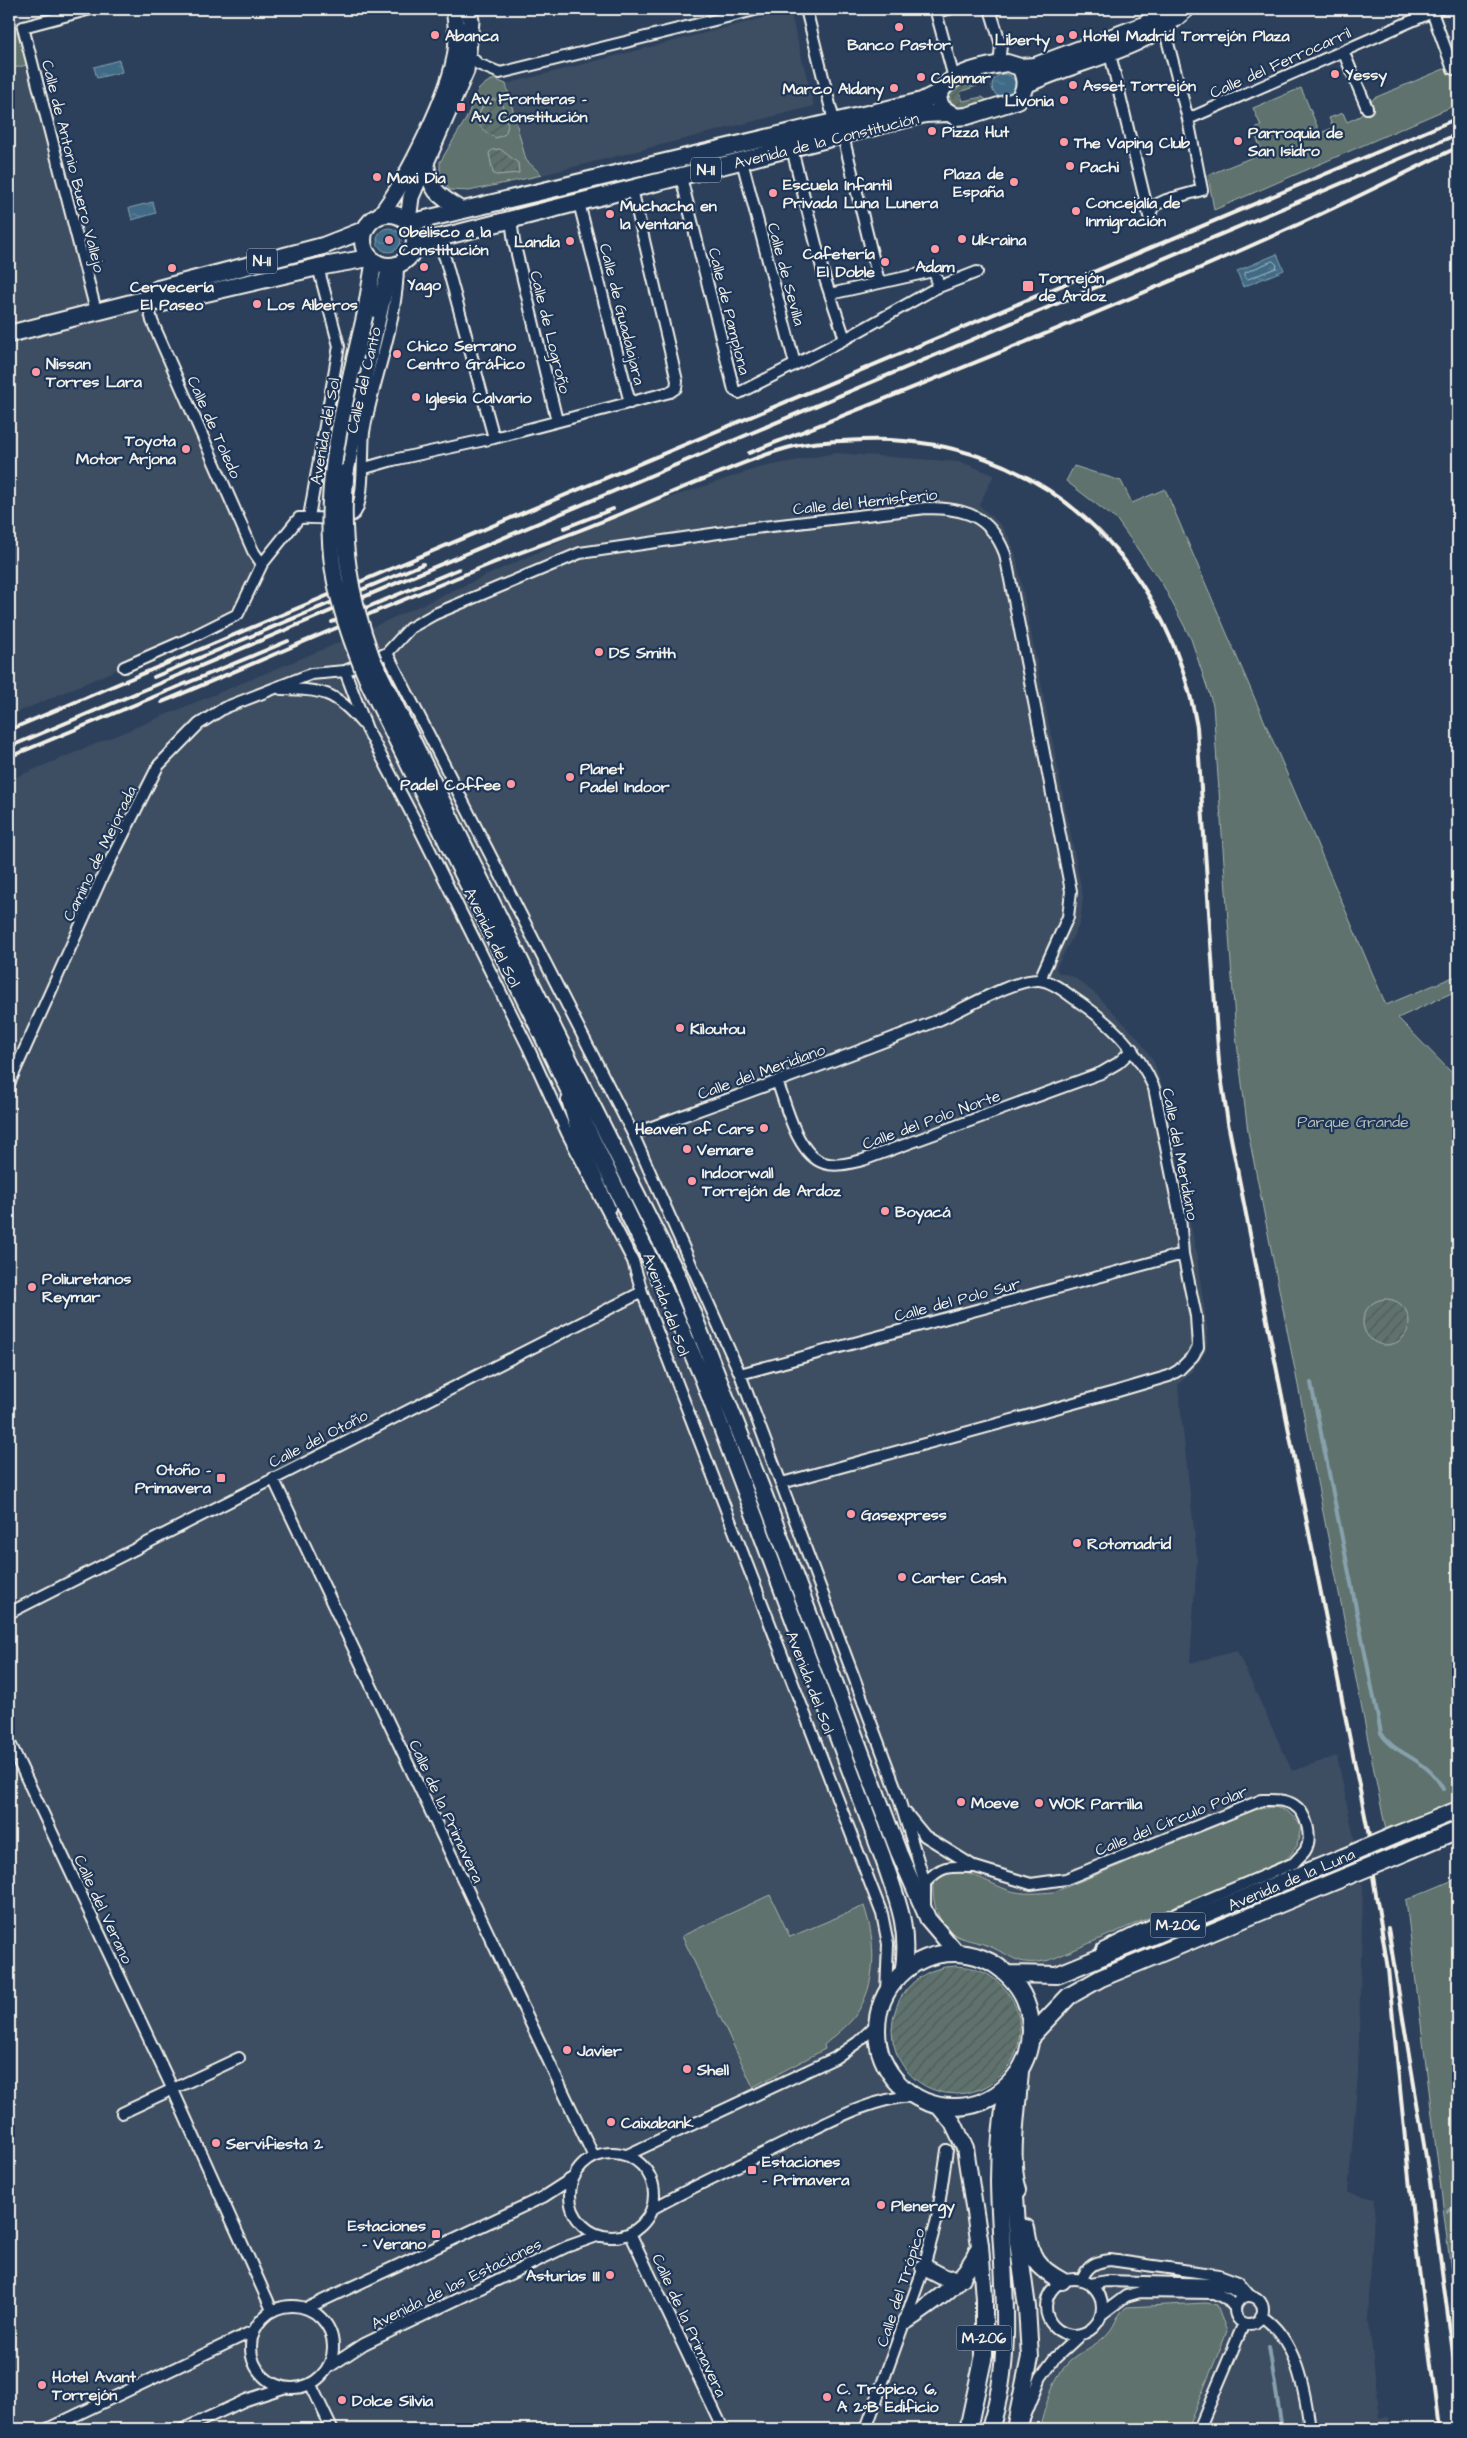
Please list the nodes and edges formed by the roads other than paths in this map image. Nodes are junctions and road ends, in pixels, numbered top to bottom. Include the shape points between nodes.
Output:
1 (91, 9) edge
2 (454, 9) edge
3 (469, 9) edge
4 (759, 9) edge
5 (806, 9) edge
6 (949, 9) edge
7 (990, 9) edge
8 (1186, 9) edge
9 (1436, 10) edge
10 (935, 11) edge
11 (1164, 17) edge
12 (1343, 51) junction
13 (1110, 54) junction
14 (469, 55) junction
15 (999, 65) junction
16 (1020, 67) junction
17 (1453, 69) dead end
18 (954, 78) junction
19 (1025, 85) junction
20 (940, 92) junction
21 (1367, 108) dead end
22 (947, 113) junction
23 (1188, 119) junction
24 (834, 121) junction
25 (843, 136) junction
26 (792, 148) junction
27 (742, 161) junction
28 (426, 162) junction
29 (681, 177) junction
30 (632, 189) junction
31 (579, 203) junction
32 (460, 209) junction
33 (380, 215) junction
34 (511, 220) junction
35 (408, 222) junction
36 (364, 230) junction
37 (434, 239) junction
38 (415, 244) junction
39 (371, 260) junction
40 (394, 265) junction
41 (318, 267) junction
42 (977, 272) dead end
43 (879, 282) junction
44 (936, 288) junction
45 (830, 294) junction
46 (147, 299) junction
47 (96, 311) junction
48 (371, 317) junction
49 (9, 334) edge
50 (845, 339) junction
51 (795, 364) junction
52 (630, 403) junction
53 (557, 421) junction
54 (494, 438) junction
55 (365, 468) junction
56 (309, 517) junction
57 (262, 564) junction
58 (388, 653) junction
59 (124, 667) dead end
60 (345, 671) junction
61 (275, 689) junction
62 (367, 729) junction
63 (1041, 980) junction
64 (547, 1030) junction
65 (1133, 1050) junction
66 (558, 1068) junction
67 (777, 1081) junction
68 (9, 1084) edge
69 (633, 1134) junction
70 (615, 1223) junction
71 (1183, 1254) junction
72 (642, 1292) junction
73 (740, 1374) junction
74 (273, 1478) junction
75 (782, 1484) junction
76 (9, 1613) edge
77 (9, 1741) edge
78 (902, 1808) junction
79 (1458, 1810) edge
80 (1458, 1830) edge
81 (975, 1867) junction
82 (925, 1883) junction
83 (925, 1912) junction
84 (956, 1952) junction
85 (903, 1972) junction
86 (1009, 1974) junction
87 (1057, 1976) junction
88 (886, 1992) junction
89 (877, 2024) junction
90 (1032, 2035) junction
91 (239, 2058) dead end
92 (1020, 2072) junction
93 (1008, 2086) junction
94 (173, 2090) junction
95 (913, 2096) junction
96 (939, 2106) junction
97 (122, 2113) dead end
98 (947, 2150) dead end
99 (628, 2155) junction
100 (594, 2157) junction
101 (574, 2177) junction
102 (1014, 2180) junction
103 (652, 2209) junction
104 (630, 2233) junction
105 (600, 2235) junction
106 (980, 2246) junction
107 (924, 2267) junction
108 (962, 2278) junction
109 (1062, 2281) junction
110 (1087, 2281) junction
111 (1247, 2296) junction
112 (307, 2308) junction
113 (1235, 2308) junction
114 (272, 2310) junction
115 (1102, 2314) junction
116 (1262, 2316) junction
117 (906, 2321) junction
118 (1244, 2322) junction
119 (253, 2331) junction
120 (1081, 2334) junction
121 (329, 2367) junction
122 (310, 2384) junction
123 (283, 2388) junction
124 (47, 2429) edge
125 (183, 2429) edge
126 (332, 2429) edge
127 (723, 2429) edge
128 (866, 2429) edge
129 (968, 2429) edge
130 (990, 2429) edge
131 (1016, 2429) edge
132 (1020, 2429) edge
133 (1199, 2429) edge
134 (1310, 2429) edge

1 - 47 street, Calle de Antonio Buero Vallejo via 24,28
2 - 33 main road via 456,50 448,83 394,197
3 - 14 main road
4 - 14 street via 500,73 478,64
5 - 24 street
6 - 10 street
7 - 15 street via 1001,45
8 - 11 main road, N-II
9 - 12 street, Calle del Ferrocarril
9 - 17 street
10 - 18 street
11 - 13 main road, N-II
11 - 16 main road, N-II via 1035,66
11 - 23 street
12 - 21 street
12 - 23 street, Calle del Ferrocarril
13 - 19 main road, N-II
13 - 23 street via 1150,216 1153,206 1202,190
14 - 28 main road via 453,105
15 - 16 main road, N-II via 1015,64
15 - 18 main road, N-II
16 - 19 main road via 1026,78
18 - 20 main road, N-II
19 - 22 main road, N-II via 1018,100 966,116 956,117
20 - 22 main road via 939,104
20 - 24 main road, Avenida de la Constitución / N-II via 922,101
22 - 25 main road, Avenida de la Constitución / N-II via 931,113
24 - 32 main road, Avenida de la Constitución / N-II
25 - 26 main road, Avenida de la Constitución / N-II
25 - 43 street
26 - 27 main road, Avenida de la Constitución / N-II
26 - 45 street
27 - 29 main road, Avenida de la Constitución / N-II
27 - 51 street, Calle de Sevilla
28 - 32 main road via 433,189
28 - 35 main road via 411,197
29 - 30 main road, Avenida de la Constitución / N-II
29 - 51 street, Calle de Pamplona via 734,390 739,393
30 - 31 main road, Avenida de la Constitución / N-II
30 - 52 street via 677,381 676,388 670,392
31 - 34 main road, Avenida de la Constitución / N-II
31 - 52 street, Calle de Guadalajara
32 - 35 main road, Avenida de la Constitución / N-II
33 - 35 main road via 395,214
33 - 36 main road, N-II
34 - 37 main road, Avenida de la Constitución / N-II
34 - 53 street, Calle de Logroño
35 - 38 main road via 415,235
36 - 39 main road via 364,248
36 - 46 main road, N-II via 323,246 158,289
37 - 38 main road, Avenida de la Constitución / N-II
37 - 54 street via 445,258
38 - 40 main road via 407,259
39 - 40 main road, N-II
39 - 41 main road, N-II
39 - 48 main road, Avenida del Sol
40 - 48 main road, Avenida del Sol
40 - 55 street, Calle del Canto via 397,297 364,433 362,458
41 - 46 main road, N-II via 163,303
41 - 56 street, Calle del Canto via 339,346
42 - 44 street, Calle de Pamplona
43 - 44 street via 933,271 937,279
43 - 45 street
44 - 50 street, Calle de Pamplona
45 - 50 street
46 - 47 main road, N-II
46 - 57 street, Calle de Toledo via 152,320
47 - 49 main road, N-II
48 - 64 main road, Avenida del Sol, bridge via 338,436 333,471 330,532 338,597 369,684
50 - 51 street, Calle de Pamplona
52 - 53 street
53 - 54 street
54 - 55 street
55 - 56 street, Calle del Canto via 356,512 349,518
56 - 57 street via 299,518
57 - 59 street via 238,614
58 - 60 street
58 - 63 street, Calle del Hemisferio via 410,628 435,614 580,553 848,516 926,508 966,511 992,530 1005,554 1072,891 1068,917
58 - 69 street
60 - 61 street, Camino de Mejorada via 311,674
60 - 62 street, Avenida del Sol
61 - 62 street, Camino de Mejorada via 325,692 348,707
61 - 68 street, Camino de Mejorada via 224,708 199,724 158,766 103,875
62 - 70 street, Avenida del Sol via 524,1038 601,1202
63 - 65 street, Calle del Meridiano via 1089,1008
63 - 67 street, Calle del Meridiano via 1016,984 942,1019
64 - 66 main road, Avenida del Sol
64 - 83 main road, Avenida del Sol via 678,1276 899,1853
65 - 67 street, Calle del Polo Norte via 1101,1073 862,1160 841,1164 824,1163 811,1156 803,1146
65 - 71 street, Calle del Meridiano via 1154,1088 1180,1216
66 - 70 street via 576,1130
66 - 85 main road, Avenida del Sol via 662,1284 703,1379 904,1920
67 - 69 street, Calle del Meridiano
69 - 73 street
70 - 72 street, Avenida del Sol via 633,1261
71 - 73 street, Calle del Polo Sur
71 - 75 street, Calle del Meridiano via 1198,1347 1179,1370 1169,1376
72 - 74 street, Calle del Otoño
72 - 88 street, Avenida del Sol via 882,1914 888,1944
73 - 75 street
74 - 76 street, Calle del Otoño
74 - 100 street, Calle de la Primavera
75 - 78 street
77 - 94 street, Calle del Verano
78 - 81 street, Calle del Círculo Polar via 925,1836
78 - 82 street
79 - 87 main road, Avenida de la Luna / M-206, bridge
80 - 90 main road, Avenida de la Luna / M-206, bridge via 1101,1978 1069,1996
81 - 82 street, Calle del Círculo Polar via 949,1866 935,1872
81 - 87 street, Calle del Círculo Polar via 1031,1884 1050,1883 1262,1800 1280,1800 1294,1805 1307,1824 1306,1850 1294,1863 1114,1942
82 - 83 street
83 - 84 main road, Avenida del Sol
84 - 85 main road, M-206 via 918,1961
84 - 86 main road, M-206 via 977,1955
85 - 88 main road, M-206
86 - 87 main road, Avenida de la Luna / M-206
86 - 90 main road, M-206 via 1022,1992 1030,2013
88 - 89 main road, M-206
89 - 95 main road, M-206 via 882,2059 891,2075
89 - 99 street via 835,2058
90 - 92 main road, M-206
91 - 94 street
92 - 93 main road, M-206
92 - 102 main road
93 - 96 main road, M-206 via 987,2100 964,2107
93 - 130 main road, M-206 via 999,2180 1006,2297 1005,2344 997,2408
94 - 97 street
94 - 114 street, Calle del Verano
95 - 96 main road, M-206
95 - 103 street via 893,2097 859,2108
96 - 106 main road, M-206 via 953,2123 965,2148
98 - 107 street, Calle del Trópico via 937,2219
99 - 100 street via 613,2152
99 - 103 street via 641,2163 650,2175 654,2195
100 - 101 street via 582,2165
101 - 105 street via 570,2192 575,2214 584,2226
101 - 112 street via 543,2197
102 - 109 main road via 1024,2208 1033,2258 1043,2271
102 - 131 main road via 1030,2358
103 - 104 street via 642,2225
104 - 105 street via 615,2237
104 - 127 street, Calle de la Primavera
105 - 121 street, Avenida de las Estaciones via 566,2247 364,2344
106 - 108 main road
106 - 129 main road, M-206 via 984,2355
107 - 108 main road via 948,2279
107 - 117 street, Calle del Trópico
108 - 117 main road
109 - 110 street
109 - 120 street via 1049,2294 1046,2312 1055,2328 1063,2333
110 - 111 street via 1218,2284
110 - 111 street via 1087,2269 1096,2262 1110,2260 1219,2275 1238,2282
110 - 115 street via 1101,2297
111 - 113 street
111 - 116 street via 1261,2303
112 - 114 street via 293,2305
112 - 121 street via 324,2319 331,2332 334,2354
113 - 115 street via 1216,2293 1140,2292 1126,2296
113 - 118 street via 1237,2316
114 - 119 street
115 - 120 street via 1094,2327
116 - 118 street via 1256,2322
116 - 134 street via 1284,2338 1300,2381
117 - 128 street, Calle del Trópico
118 - 133 street
119 - 123 street via 250,2349 253,2363 267,2380
119 - 124 street
120 - 132 street via 1054,2359 1040,2378
121 - 122 street
122 - 123 street
122 - 126 street
123 - 125 street via 246,2400

